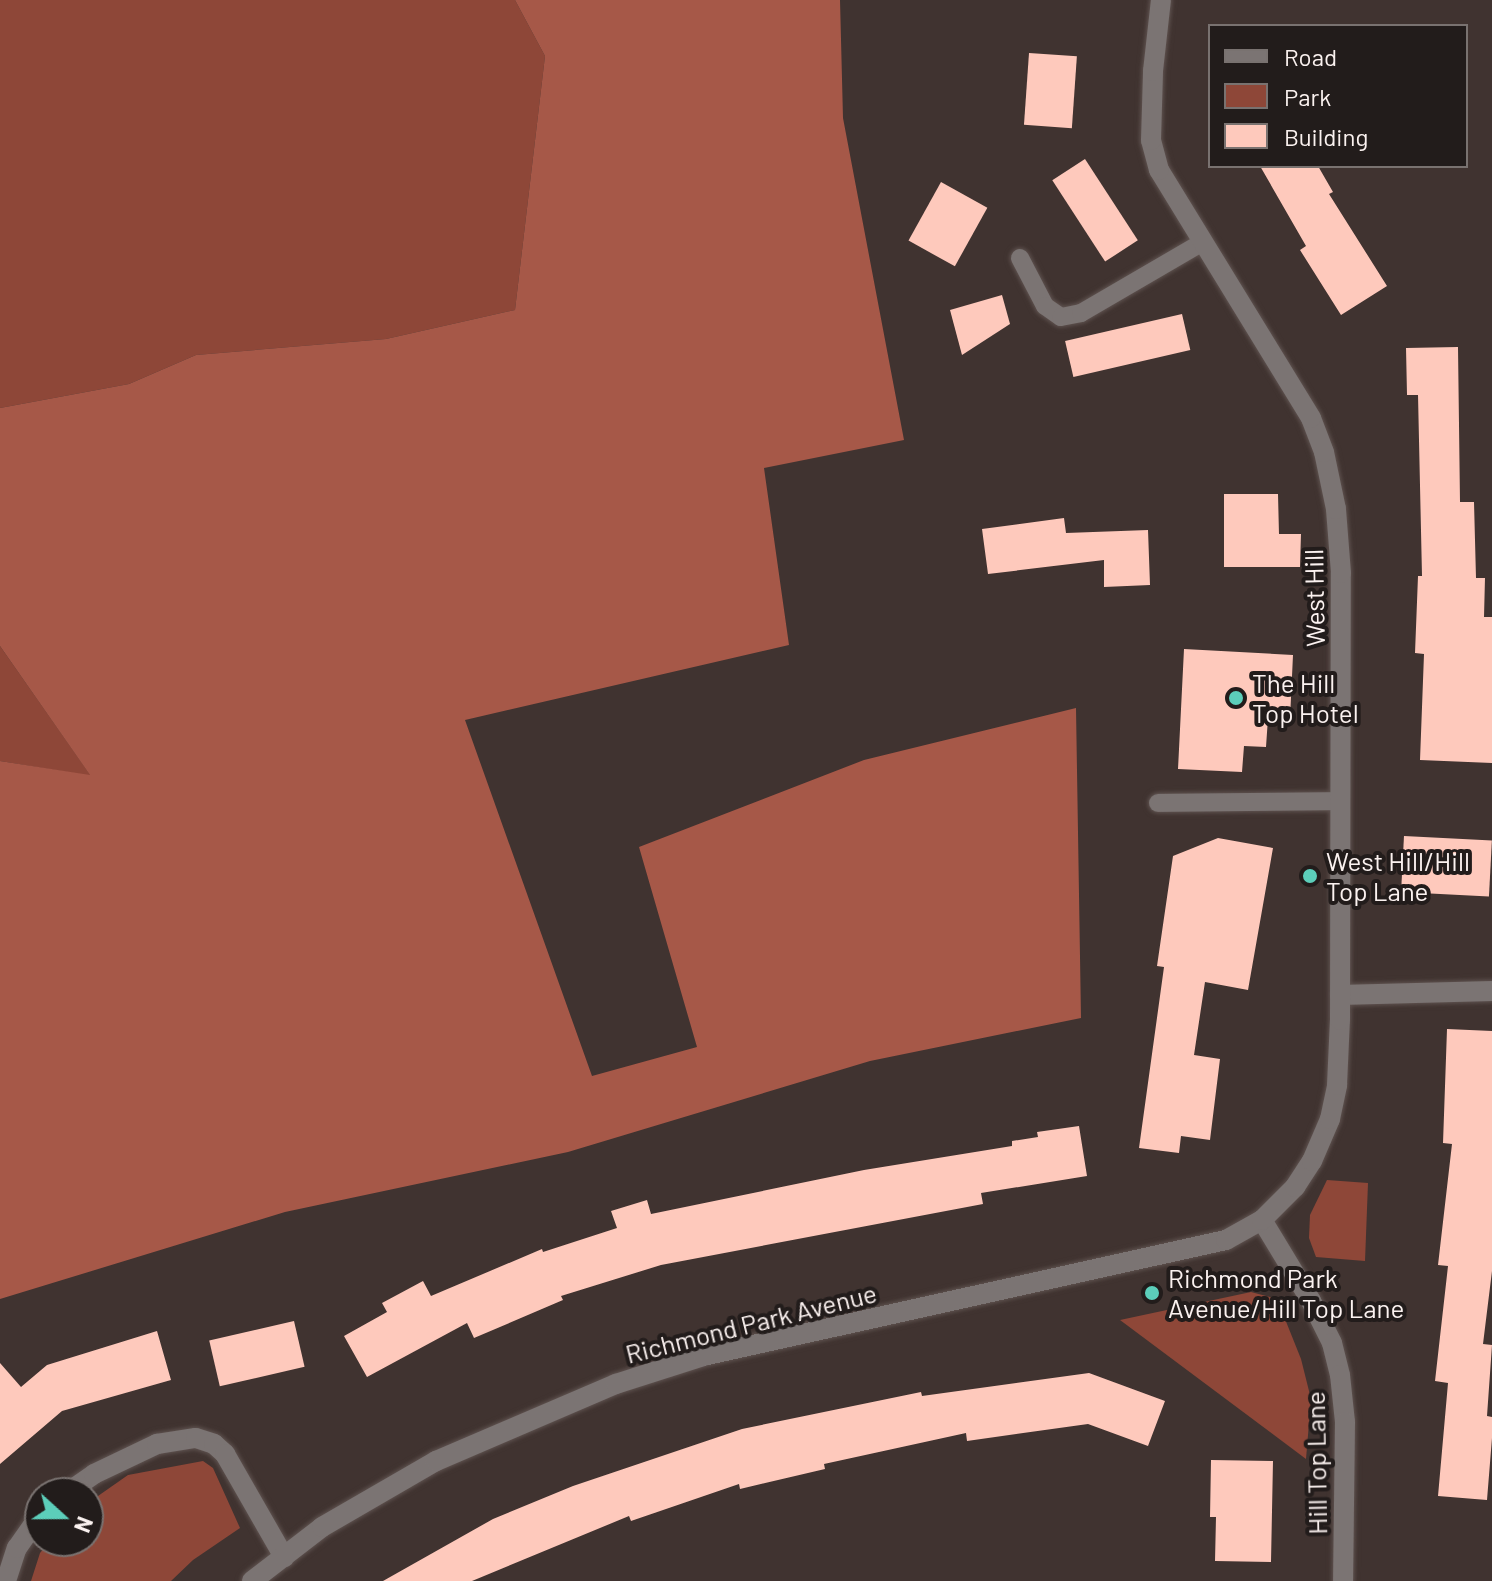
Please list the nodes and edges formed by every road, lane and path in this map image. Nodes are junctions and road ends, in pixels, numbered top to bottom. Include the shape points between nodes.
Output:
1 (1161, 0) edge
2 (1203, 242) junction
3 (1020, 258) dead end
4 (1341, 801) junction
5 (1158, 803) dead end
6 (1492, 991) edge
7 (1340, 995) junction
8 (1262, 1220) junction
9 (90, 1477) edge
10 (24, 1538) edge
11 (284, 1557) junction
12 (6, 1581) edge
13 (252, 1581) edge
14 (1343, 1581) edge

1 - 2 street, West Hill via 1151,140 1159,170
2 - 3 lane via 1081,313 1061,317 1045,306
2 - 4 street, West Hill via 1311,418 1324,452 1341,573
4 - 5 lane
4 - 7 street, West Hill
6 - 7 street
7 - 8 street, West Hill via 1337,1085 1330,1119 1295,1187
8 - 11 street, Richmond Park Avenue via 1226,1240 1184,1252 703,1356 616,1384 436,1461 322,1527
8 - 14 street, Hill Top Lane via 1311,1301 1332,1343 1340,1375 1345,1422
9 - 11 street via 157,1444 196,1438 214,1444 225,1454
10 - 12 street
11 - 13 street, Richmond Park Avenue

